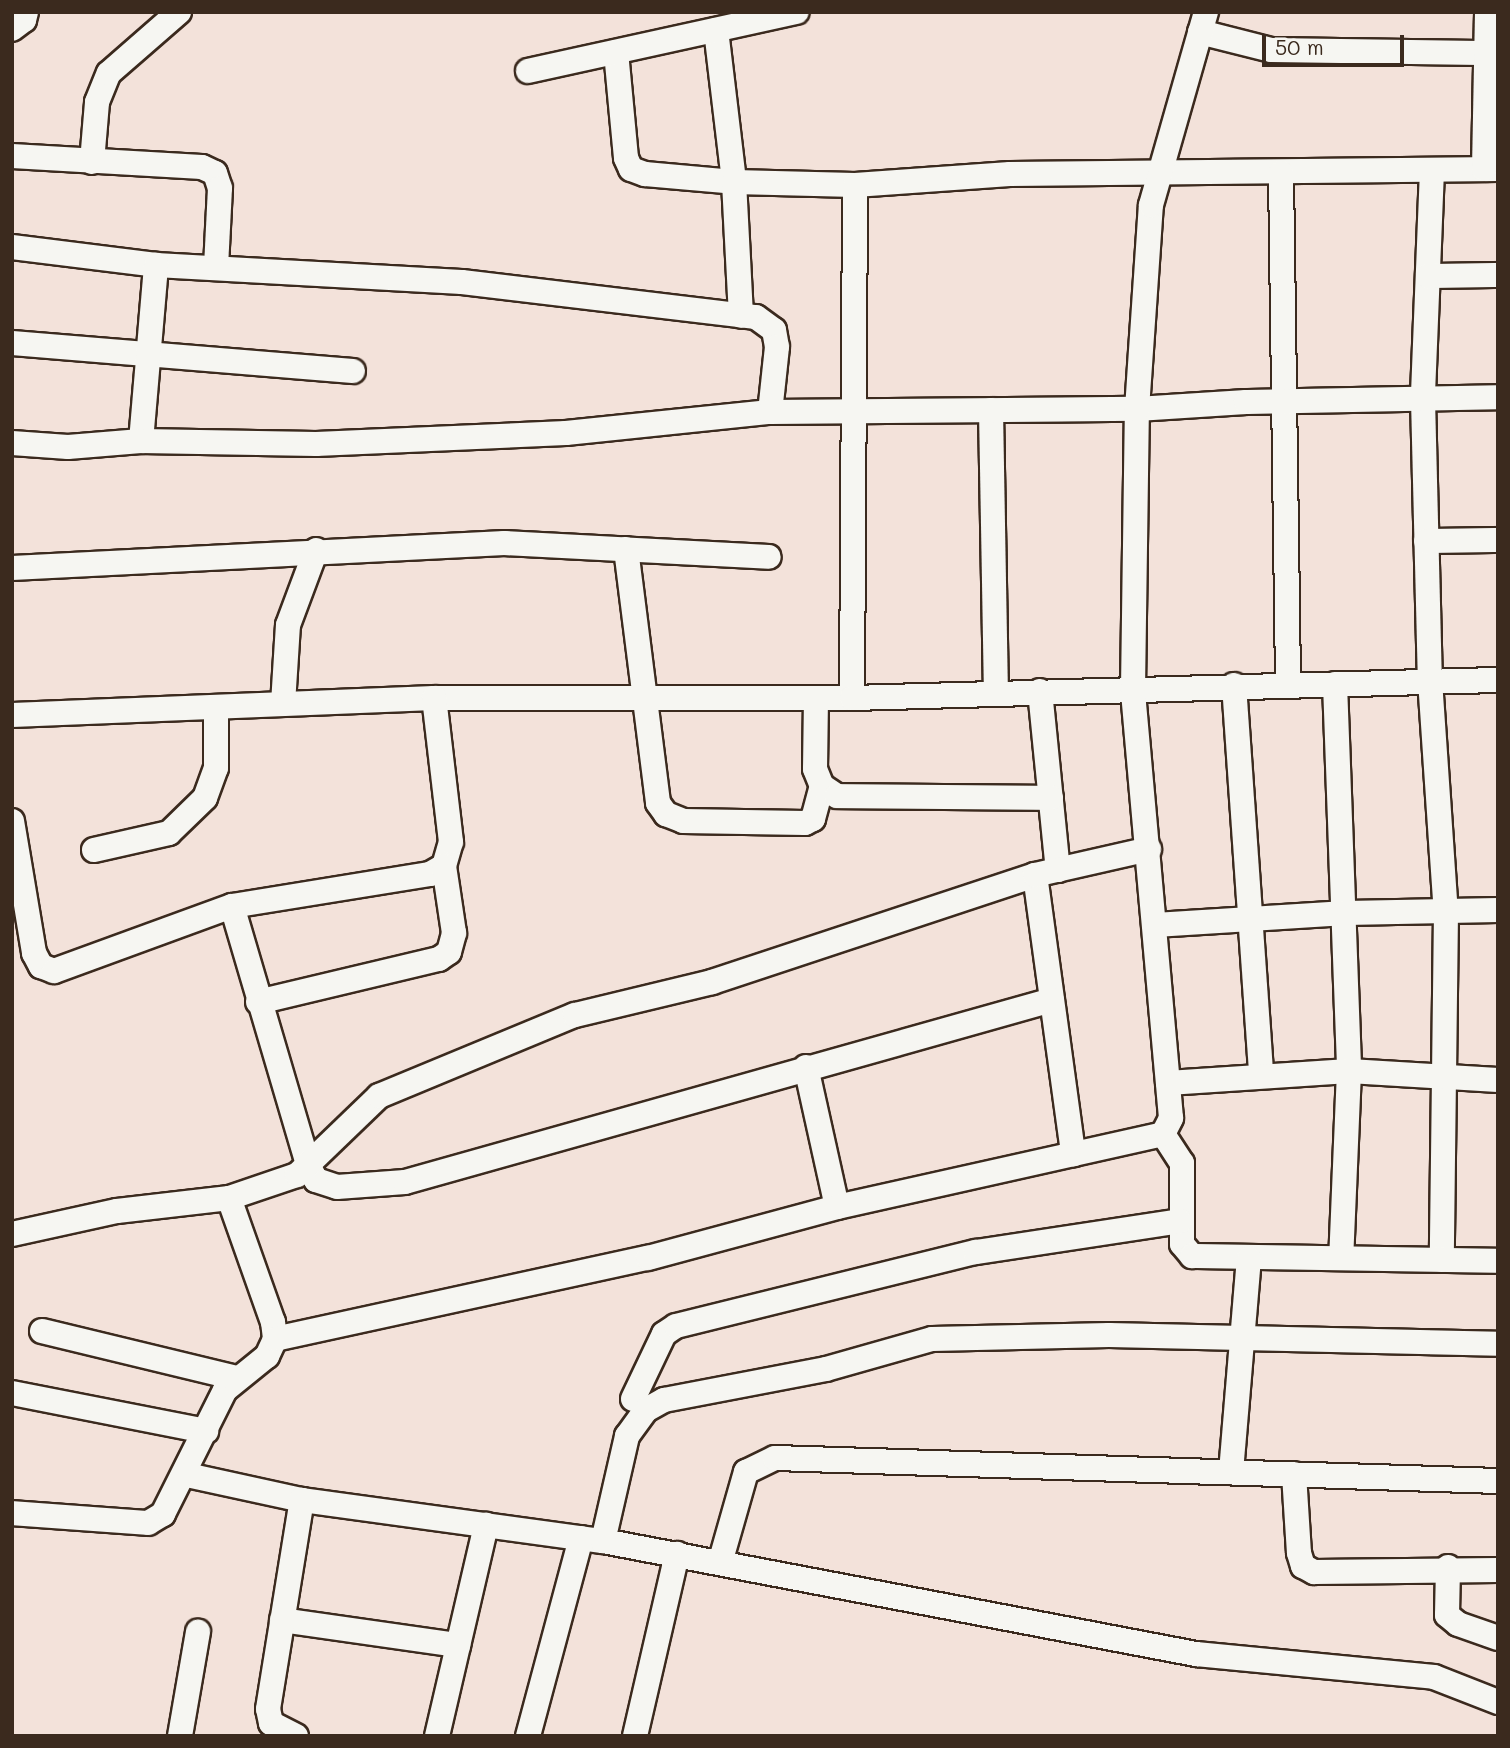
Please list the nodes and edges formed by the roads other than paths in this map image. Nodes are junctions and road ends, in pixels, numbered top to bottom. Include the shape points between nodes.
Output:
1 (26, 12) edge
2 (797, 12) edge
3 (1487, 12) edge
4 (174, 14) edge
5 (758, 16) edge
6 (1203, 22) edge
7 (703, 25) edge
8 (12, 29) edge
9 (616, 52) junction
10 (1491, 52) edge
11 (528, 71) dead end
12 (12, 156) edge
13 (92, 162) junction
14 (1491, 169) edge
15 (1432, 170) junction
16 (1281, 173) junction
17 (1156, 175) junction
18 (734, 182) junction
19 (855, 185) junction
20 (12, 247) edge
21 (156, 265) junction
22 (216, 268) junction
23 (1498, 275) edge
24 (1428, 276) junction
25 (741, 316) junction
26 (12, 343) edge
27 (148, 355) junction
28 (353, 371) dead end
29 (1498, 397) edge
30 (1423, 399) junction
31 (1283, 401) junction
32 (1137, 409) junction
33 (991, 410) junction
34 (770, 412) junction
35 (855, 412) junction
36 (141, 441) junction
37 (12, 443) edge
38 (1498, 540) edge
39 (1426, 541) junction
40 (626, 549) junction
41 (316, 550) junction
42 (769, 557) dead end
43 (12, 568) edge
44 (1430, 680) junction
45 (1498, 680) edge
46 (1288, 683) junction
47 (1335, 684) junction
48 (1234, 685) junction
49 (1133, 689) junction
50 (1040, 691) junction
51 (996, 693) junction
52 (435, 698) junction
53 (816, 698) junction
54 (852, 698) junction
55 (647, 700) junction
56 (283, 704) junction
57 (216, 707) junction
58 (12, 715) edge
59 (822, 786) junction
60 (1051, 798) junction
61 (12, 821) edge
62 (1149, 849) junction
63 (94, 850) dead end
64 (443, 866) junction
65 (1046, 872) junction
66 (232, 906) junction
67 (1498, 910) edge
68 (1446, 912) junction
69 (1346, 913) junction
70 (1249, 917) junction
71 (1155, 925) junction
72 (1052, 1000) junction
73 (258, 1002) junction
74 (806, 1067) junction
75 (1349, 1071) junction
76 (1262, 1074) junction
77 (1447, 1077) junction
78 (1498, 1080) edge
79 (1167, 1083) junction
80 (1163, 1134) junction
81 (1073, 1154) junction
82 (308, 1165) junction
83 (229, 1198) junction
84 (837, 1206) junction
85 (1180, 1221) junction
86 (12, 1234) edge
87 (1341, 1258) junction
88 (1249, 1259) junction
89 (1442, 1260) junction
90 (1498, 1261) edge
91 (42, 1331) dead end
92 (1242, 1338) junction
93 (275, 1339) junction
94 (1498, 1344) edge
95 (236, 1378) junction
96 (12, 1393) edge
97 (633, 1399) dead end
98 (206, 1431) junction
99 (1231, 1472) junction
100 (1294, 1474) junction
101 (187, 1475) junction
102 (1498, 1481) edge
103 (302, 1500) junction
104 (12, 1513) edge
105 (486, 1525) junction
106 (592, 1540) junction
107 (677, 1554) junction
108 (720, 1563) junction
109 (1448, 1567) junction
110 (1498, 1570) edge
111 (282, 1620) junction
112 (198, 1632) dead end
113 (1498, 1638) edge
114 (458, 1645) junction
115 (1498, 1702) edge
116 (180, 1736) edge
117 (296, 1736) edge
118 (437, 1736) edge
119 (528, 1736) edge
120 (635, 1736) edge

1 - 8 street via 24,20
2 - 5 street
3 - 10 street
4 - 13 street via 109,73 97,102
5 - 7 street
6 - 10 street via 1271,50
6 - 17 street
7 - 9 street
7 - 18 street
9 - 11 street
9 - 18 street via 631,169
10 - 14 street
12 - 13 street
13 - 22 street via 202,167 215,173 220,188
14 - 15 street
15 - 16 street
15 - 24 street
16 - 17 street
16 - 31 street
17 - 19 street via 1010,174
17 - 32 street
18 - 19 street
18 - 25 street
19 - 35 street
20 - 21 street
21 - 22 street
21 - 27 street
22 - 25 street via 462,282
23 - 24 street
24 - 30 street
25 - 34 street via 767,322 774,330 777,347
26 - 27 street
27 - 28 street
27 - 36 street
29 - 30 street
30 - 31 street
30 - 39 street
31 - 32 street
31 - 46 street
32 - 33 street
32 - 49 street
33 - 35 street
33 - 51 street
34 - 35 street
34 - 36 street via 566,433 316,444
35 - 54 street
36 - 37 street via 68,447
38 - 39 street
39 - 44 street
40 - 41 street via 504,542
40 - 42 street
40 - 55 street
41 - 43 street via 220,560
41 - 56 street via 288,625
44 - 45 street
44 - 47 street
44 - 68 street
46 - 47 street
46 - 48 street
47 - 69 street
48 - 49 street
48 - 70 street
49 - 50 street
49 - 62 street
50 - 51 street
50 - 60 street
51 - 54 street
52 - 55 street
52 - 56 street
52 - 64 street via 451,842
53 - 54 street
53 - 55 street
53 - 59 street via 815,768
55 - 59 street via 657,803 666,814 683,821 805,823 813,819
56 - 57 street
57 - 58 street
57 - 63 street via 216,768 205,798 169,833
59 - 60 street via 837,796 854,798
60 - 65 street
61 - 66 street via 34,953 41,966 54,971
62 - 65 street
62 - 71 street
64 - 66 street via 430,874
64 - 73 street via 454,933 449,952 439,959
65 - 72 street
65 - 82 street via 712,982 575,1015 379,1096
66 - 73 street
67 - 68 street
68 - 69 street
68 - 77 street
69 - 70 street
69 - 75 street
70 - 71 street
70 - 76 street
71 - 79 street
72 - 74 street
72 - 81 street
73 - 82 street
74 - 82 street via 405,1182 324,1185
74 - 84 street
75 - 76 street
75 - 77 street
75 - 87 street
76 - 79 street
77 - 78 street
77 - 89 street
79 - 80 street via 1171,1118
80 - 81 street
80 - 85 street via 1182,1163
81 - 84 street
82 - 83 street via 297,1175
83 - 86 street via 117,1210
83 - 93 street
84 - 93 street via 648,1258
85 - 88 street via 1182,1244 1192,1256
85 - 97 street via 976,1252 676,1326 664,1334
87 - 88 street
87 - 89 street
88 - 92 street
89 - 90 street
91 - 95 street
92 - 94 street
92 - 99 street
92 - 106 street via 962,1335 826,1369 664,1400 646,1410 627,1436
93 - 95 street via 267,1356
95 - 98 street
96 - 98 street
98 - 101 street
99 - 100 street
99 - 108 street via 775,1458 746,1472
100 - 102 street
100 - 109 street via 1303,1566 1333,1573
101 - 103 street
101 - 104 street via 163,1514 148,1523
103 - 105 street
103 - 111 street
105 - 106 street
105 - 114 street
106 - 107 street
106 - 119 street
107 - 108 street
107 - 120 street
108 - 115 street via 1196,1654 1434,1677
109 - 110 street
109 - 113 street via 1447,1615 1458,1624
111 - 114 street
111 - 117 street via 268,1709 271,1723
112 - 116 street
114 - 118 street

